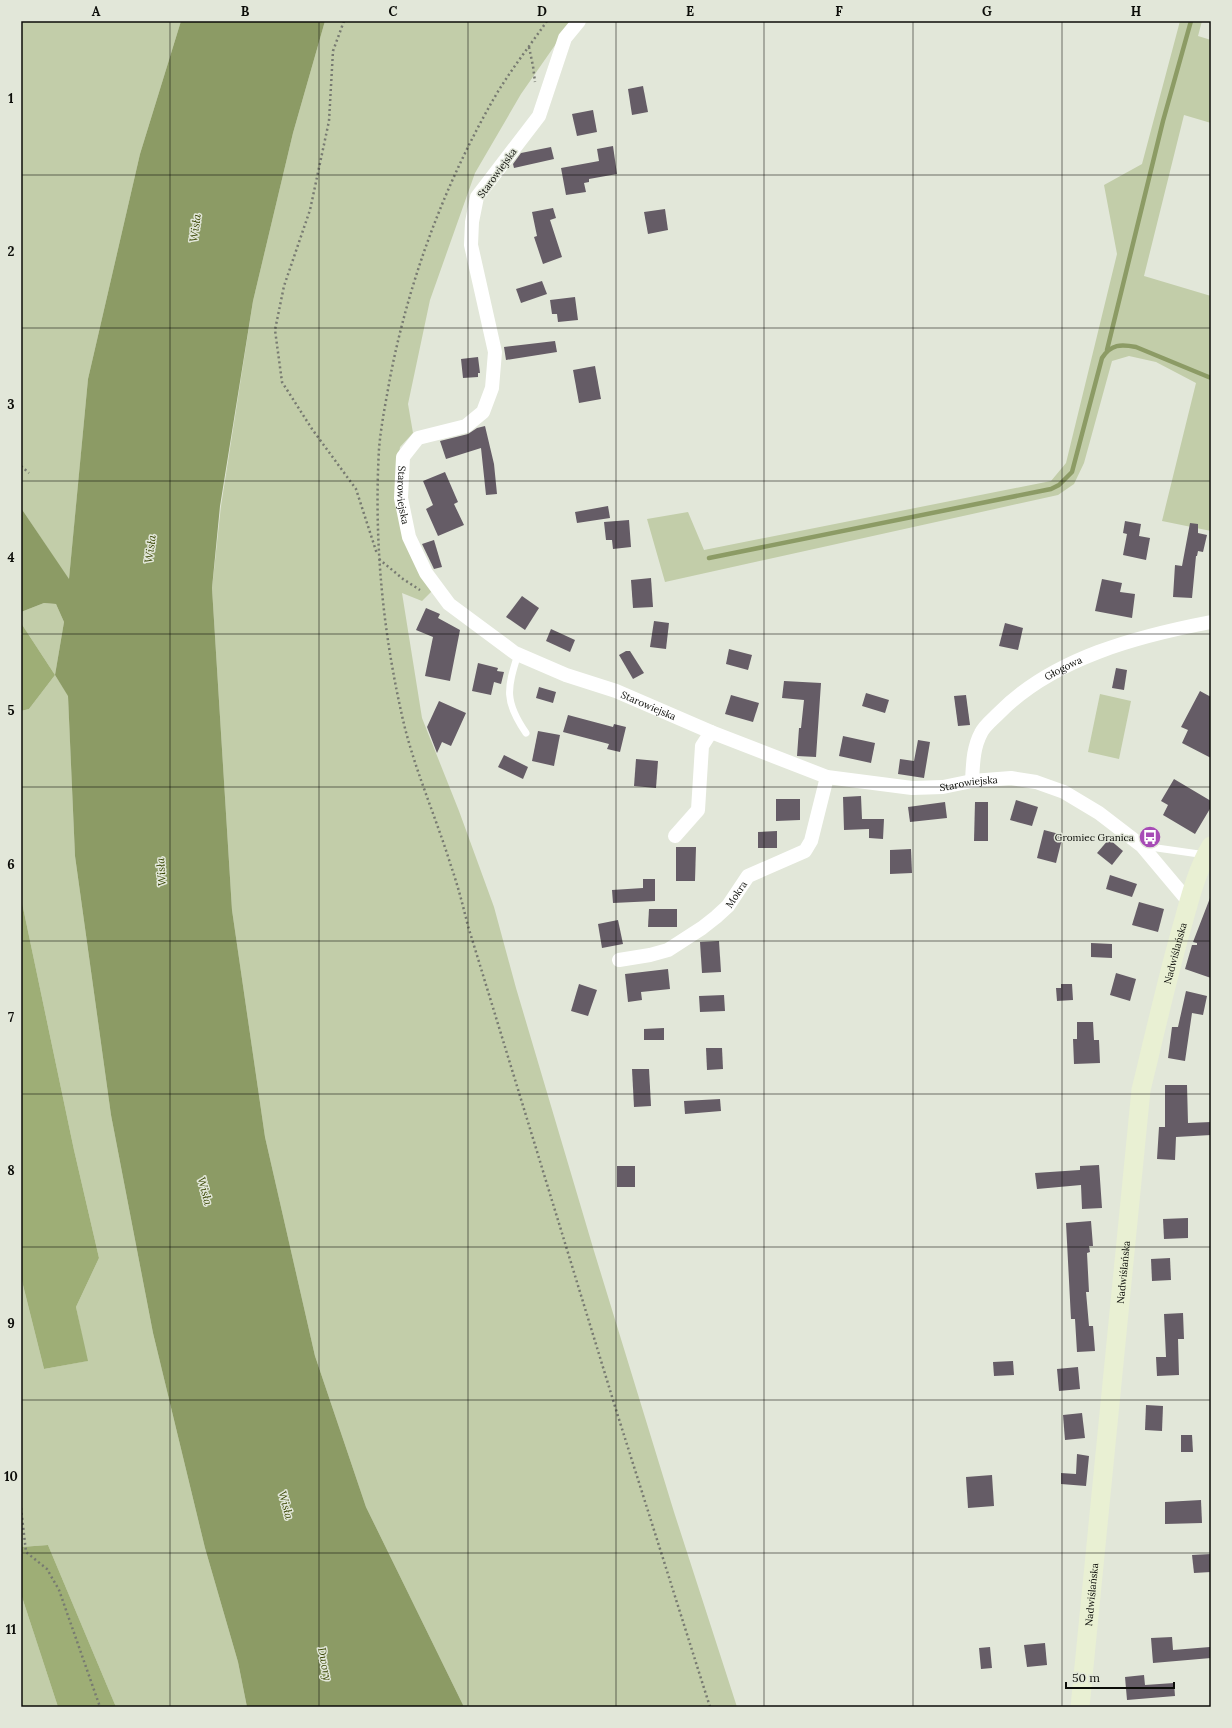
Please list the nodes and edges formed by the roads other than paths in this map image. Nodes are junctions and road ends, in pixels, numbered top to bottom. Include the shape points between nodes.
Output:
1 (579, 21) edge
2 (1211, 622) edge
3 (518, 654) junction
4 (711, 732) junction
5 (526, 733) dead end
6 (827, 777) junction
7 (972, 781) junction
8 (676, 836) dead end
9 (1142, 846) junction
10 (1209, 852) edge
11 (1189, 902) junction
12 (619, 960) dead end
13 (1080, 1707) edge

1 - 3 street, Starowiejska via 565,38 539,116 478,197 472,222 471,244 495,352 492,388 483,412 466,426 418,438 403,457 401,498 409,537 426,573 448,604
2 - 7 street, Głogowa via 1127,641 1074,662 1034,685 1008,704 981,732 973,754
3 - 4 street, Starowiejska via 566,675 616,691
3 - 5 lane via 511,677 509,697 515,717
4 - 6 street, Starowiejska
4 - 8 street via 702,746 698,810
6 - 7 street, Starowiejska via 912,788 943,787
6 - 12 street, Mokra via 811,841 806,851 748,876 728,906 702,928 668,950
7 - 9 street, Starowiejska via 1011,778 1036,782 1064,792 1099,813
9 - 10 lane
9 - 11 street, Starowiejska
10 - 11 street, Nadwiślańska
11 - 13 street, Nadwiślańska via 1141,1090

